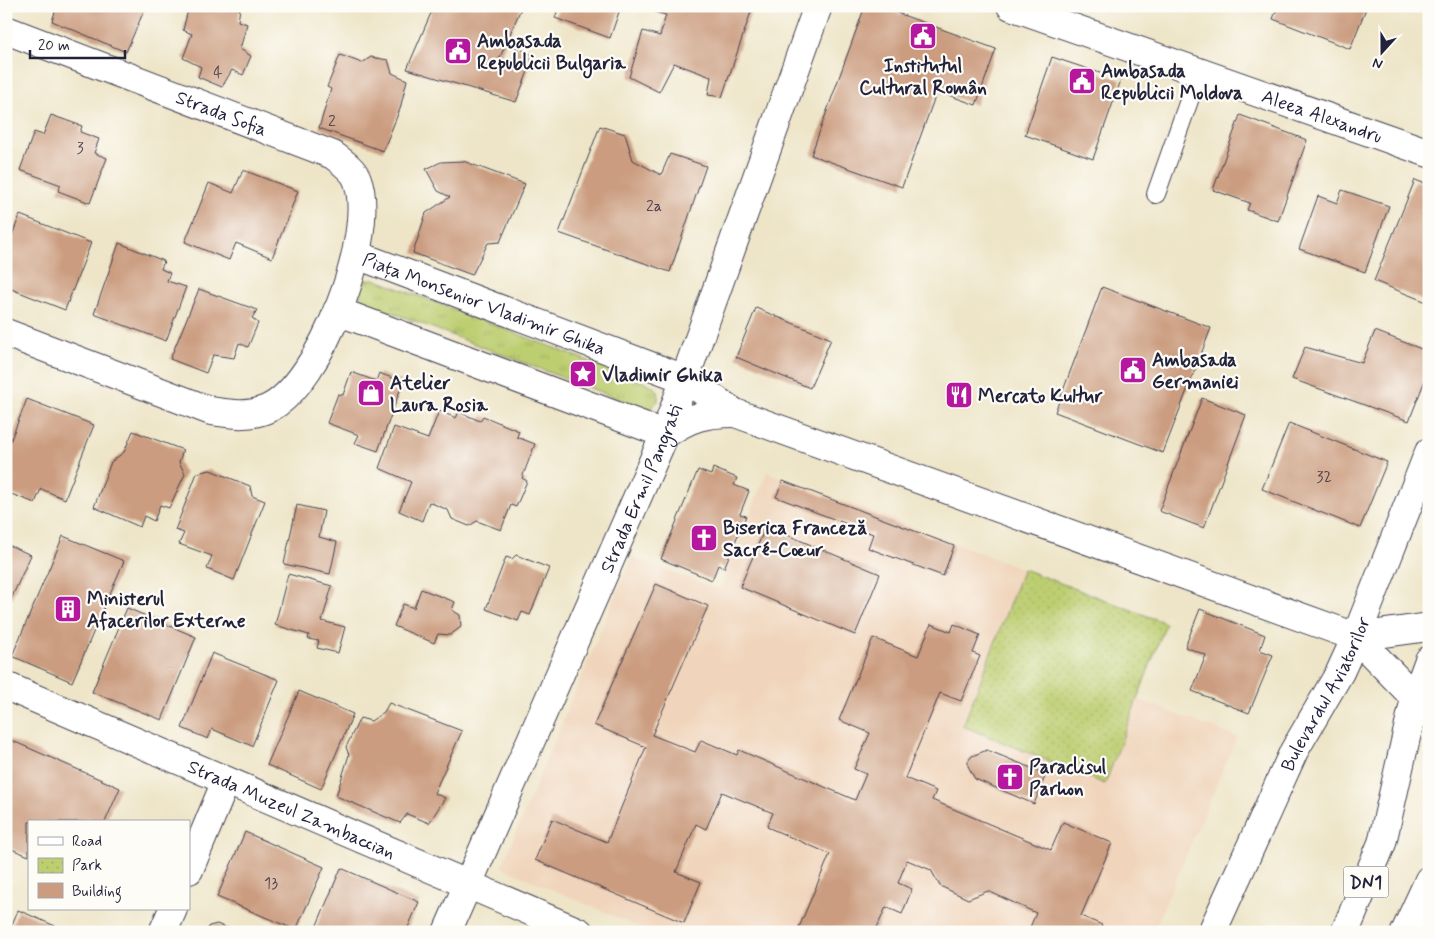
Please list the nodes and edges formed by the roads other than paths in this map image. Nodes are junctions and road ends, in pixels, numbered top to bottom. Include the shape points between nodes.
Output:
1 (818, 6) edge
2 (1011, 6) edge
3 (1038, 12) edge
4 (6, 30) edge
5 (1199, 72) junction
6 (1429, 153) edge
7 (1156, 194) dead end
8 (357, 255) junction
9 (337, 311) junction
10 (6, 333) edge
11 (685, 379) junction
12 (735, 413) junction
13 (665, 434) junction
14 (1429, 452) edge
15 (1429, 627) edge
16 (1356, 637) junction
17 (1429, 660) edge
18 (6, 686) edge
19 (1422, 706) edge
20 (226, 781) junction
21 (190, 868) edge
22 (1429, 880) edge
23 (468, 883) junction
24 (173, 910) edge
25 (163, 932) edge
26 (447, 932) edge
27 (579, 932) edge
28 (1212, 932) edge
29 (1345, 932) edge
30 (1405, 932) edge

1 - 11 street, Strada Ermil Pangrati
2 - 3 street, Aleea Alexandru
3 - 5 street, Aleea Alexandru
4 - 8 street, Strada Sofia via 333,156 356,177 362,195
5 - 6 street, Aleea Alexandru
5 - 7 lane
8 - 9 street, Piața Monsenior Vladimir Ghika
8 - 11 street, Piața Monsenior Vladimir Ghika
9 - 10 street, Piața Monsenior Vladimir Ghika via 322,346 288,393 268,409 241,415 212,411
9 - 13 street
11 - 12 street, Piața Monsenior Vladimir Ghika
11 - 13 street, Strada Ermil Pangrati
12 - 13 street via 697,416
12 - 16 street
13 - 23 street, Strada Ermil Pangrati
14 - 16 street, Bulevardul Aviatorilor
15 - 16 street
16 - 19 street
16 - 28 street, Bulevardul Aviatorilor via 1294,751
17 - 19 street, DN1
18 - 20 street, Strada Muzeul Zambaccian
19 - 29 street, DN1 via 1382,843
20 - 21 street
20 - 23 street, Strada Muzeul Zambaccian
22 - 30 street
23 - 26 street, Strada Ermil Pangrati
23 - 27 street, Strada Muzeul Zambaccian
24 - 25 street

